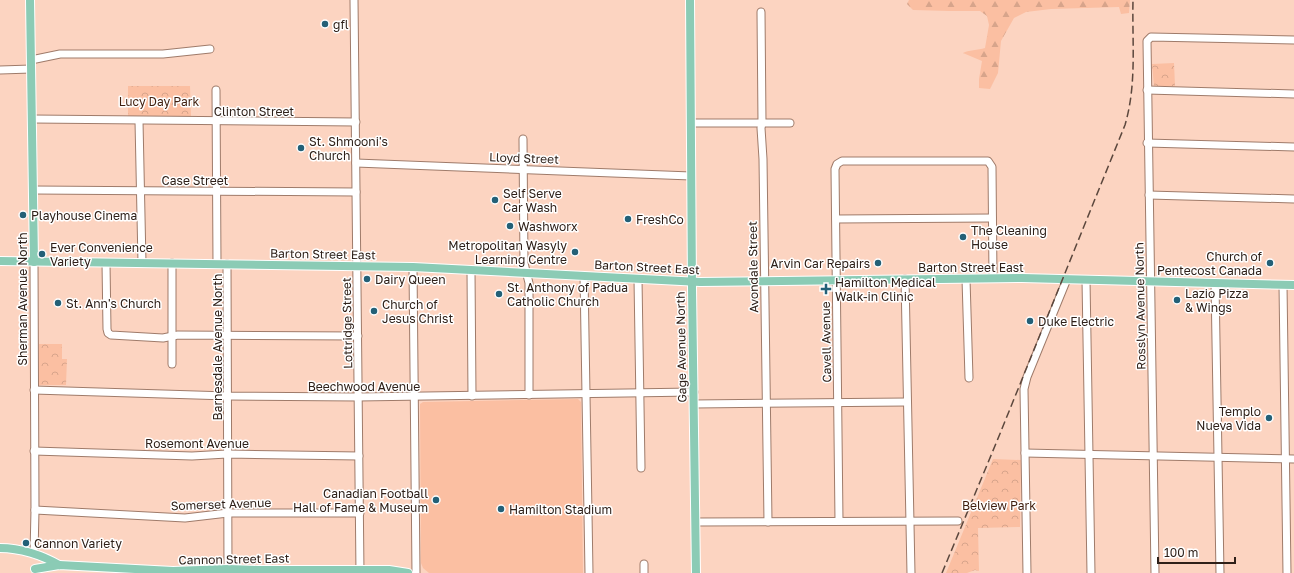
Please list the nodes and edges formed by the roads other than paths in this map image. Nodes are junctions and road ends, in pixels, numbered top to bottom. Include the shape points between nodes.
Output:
1 (30, 0) edge
2 (354, 0) edge
3 (690, 0) edge
4 (761, 12) dead end
5 (1294, 40) edge
6 (210, 49) dead end
7 (31, 60) junction
8 (31, 69) junction
9 (0, 70) edge
10 (216, 90) dead end
11 (1147, 90) junction
12 (1294, 94) edge
13 (32, 119) junction
14 (139, 121) junction
15 (216, 122) junction
16 (356, 122) junction
17 (762, 123) junction
18 (790, 123) dead end
19 (692, 124) junction
20 (523, 139) dead end
21 (1147, 143) junction
22 (1294, 147) edge
23 (356, 163) junction
24 (524, 169) junction
25 (691, 176) junction
26 (33, 190) junction
27 (140, 191) junction
28 (216, 192) junction
29 (356, 192) junction
30 (1149, 195) junction
31 (1294, 199) edge
32 (992, 218) junction
33 (836, 219) junction
34 (0, 261) edge
35 (34, 262) junction
36 (106, 262) junction
37 (142, 263) junction
38 (172, 263) junction
39 (217, 264) junction
40 (227, 264) junction
41 (357, 266) junction
42 (413, 267) junction
43 (471, 271) junction
44 (526, 274) junction
45 (584, 276) junction
46 (993, 278) junction
47 (638, 279) junction
48 (905, 279) junction
49 (966, 279) junction
50 (764, 280) junction
51 (836, 280) junction
52 (1067, 280) junction
53 (1086, 280) junction
54 (692, 281) junction
55 (1151, 282) junction
56 (1215, 283) junction
57 (1283, 285) junction
58 (1294, 285) edge
59 (228, 335) junction
60 (172, 336) junction
61 (358, 336) junction
62 (172, 364) dead end
63 (969, 378) dead end
64 (34, 390) junction
65 (694, 392) junction
66 (640, 393) junction
67 (586, 394) junction
68 (228, 396) junction
69 (472, 396) junction
70 (529, 396) junction
71 (358, 397) junction
72 (415, 397) junction
73 (908, 402) junction
74 (767, 403) junction
75 (838, 403) junction
76 (694, 404) junction
77 (34, 452) junction
78 (1025, 453) junction
79 (227, 454) junction
80 (1089, 454) junction
81 (359, 456) junction
82 (1152, 456) junction
83 (1218, 457) junction
84 (1286, 459) junction
85 (1294, 459) edge
86 (641, 468) dead end
87 (35, 510) junction
88 (228, 513) junction
89 (360, 513) junction
90 (839, 521) junction
91 (910, 521) junction
92 (958, 521) dead end
93 (696, 522) junction
94 (768, 522) junction
95 (0, 548) edge
96 (34, 554) junction
97 (644, 564) dead end
98 (59, 565) junction
99 (35, 571) edge
100 (228, 571) edge
101 (360, 572) edge
102 (408, 573) edge
103 (416, 573) edge
104 (588, 573) edge
105 (644, 573) edge
106 (696, 573) edge
107 (910, 573) edge
108 (1027, 573) edge
109 (1091, 573) edge
110 (1155, 573) edge
111 (1220, 573) edge
112 (1287, 573) edge

1 - 7 main road, Sherman Avenue North
2 - 16 street, Lottridge Street
3 - 19 main road, Gage Avenue North
4 - 17 street, Avondale Street
5 - 11 street, Rosslyn Avenue North via 1148,38
6 - 7 street via 163,54 60,54
7 - 8 main road, Sherman Avenue North
8 - 9 street
8 - 13 main road, Sherman Avenue North
10 - 15 street, Barnesdale Avenue North
11 - 12 street
11 - 21 street, Rosslyn Avenue North
13 - 14 street, Clinton Street
13 - 26 main road, Sherman Avenue North
14 - 15 street, Clinton Street
14 - 27 street
15 - 16 street, Clinton Street
15 - 28 street, Barnesdale Avenue North
16 - 23 street, Lottridge Street
17 - 18 street
17 - 19 street
17 - 50 street, Avondale Street
19 - 25 main road, Gage Avenue North
20 - 24 street
21 - 22 street
21 - 30 street, Rosslyn Avenue North
23 - 24 street, Lloyd Street
23 - 29 street, Lottridge Street
24 - 25 street, Lloyd Street
24 - 44 street
25 - 54 main road, Gage Avenue North
26 - 27 street, Case Street
26 - 35 main road, Sherman Avenue North
27 - 28 street, Case Street
27 - 37 street
28 - 29 street, Case Street
28 - 39 street, Barnesdale Avenue North
29 - 41 street, Lottridge Street
30 - 31 street
30 - 55 street, Rosslyn Avenue North
32 - 33 street
32 - 33 street, Cavell Avenue via 992,167 988,161 842,161 835,169
32 - 46 street
33 - 51 street, Cavell Avenue
34 - 35 main road, Barton Street East
35 - 36 main road, Barton Street East
35 - 64 street, Sherman Avenue North
36 - 37 main road, Barton Street East
36 - 60 street via 108,333 163,338
37 - 38 main road, Barton Street East
38 - 39 main road, Barton Street East
38 - 60 street
39 - 40 main road, Barton Street East
40 - 41 main road, Barton Street East
40 - 59 street, Barnesdale Avenue North
41 - 42 main road, Barton Street East
41 - 61 street, Lottridge Street
42 - 43 main road, Barton Street East
42 - 72 street
43 - 44 main road, Barton Street East
43 - 69 street
44 - 45 main road, Barton Street East
44 - 70 street via 529,283
45 - 47 main road, Barton Street East
45 - 67 street
46 - 49 main road, Barton Street East
46 - 52 main road, Barton Street East
47 - 54 main road, Barton Street East
47 - 66 street
48 - 49 main road, Barton Street East
48 - 51 main road, Barton Street East
48 - 73 street
49 - 63 street
50 - 51 main road, Barton Street East
50 - 54 main road, Barton Street East
50 - 74 street, Avondale Street
51 - 75 street, Cavell Avenue
52 - 53 main road, Barton Street East
52 - 78 street via 1024,389
53 - 55 main road, Barton Street East
53 - 80 street
54 - 65 main road, Gage Avenue North
55 - 56 main road, Barton Street East
55 - 82 street, Rosslyn Avenue North
56 - 57 main road, Barton Street East
56 - 83 street
57 - 58 main road, Barton Street East
57 - 84 street
59 - 60 street
59 - 61 street
59 - 68 street, Barnesdale Avenue North
60 - 62 street
61 - 71 street, Lottridge Street
64 - 68 street, Beechwood Avenue
64 - 77 street, Sherman Avenue North
65 - 66 street, Beechwood Avenue
65 - 76 main road, Gage Avenue North
66 - 67 street, Beechwood Avenue
66 - 86 street
67 - 70 street, Beechwood Avenue
67 - 104 street
68 - 71 street, Beechwood Avenue
68 - 79 street, Barnesdale Avenue North
69 - 70 street, Beechwood Avenue
69 - 72 street, Beechwood Avenue
71 - 72 street, Beechwood Avenue
71 - 81 street, Lottridge Street
72 - 103 street
73 - 75 street
73 - 91 street
74 - 75 street
74 - 76 street
74 - 94 street, Avondale Street
75 - 90 street, Cavell Avenue
76 - 93 main road, Gage Avenue North
77 - 79 street, Rosemont Avenue via 192,456
77 - 87 street, Sherman Avenue North
78 - 80 street
78 - 108 street
79 - 81 street, Rosemont Avenue
79 - 88 street, Barnesdale Avenue North
80 - 82 street
80 - 109 street
81 - 89 street, Lottridge Street
82 - 83 street
82 - 110 street, Rosslyn Avenue North
83 - 84 street
83 - 111 street
84 - 85 street
84 - 112 street
87 - 88 street, Somerset Avenue via 185,518
87 - 96 street, Sherman Avenue North
88 - 89 street, Somerset Avenue
88 - 100 street, Barnesdale Avenue North
89 - 101 street, Lottridge Street
90 - 91 street
90 - 94 street
91 - 92 street
91 - 107 street
93 - 94 street
93 - 106 main road, Gage Avenue North
95 - 96 main road, Cannon Street East
96 - 98 main road, Cannon Street East
96 - 99 main road, Sherman Avenue North
97 - 105 street
98 - 99 main road, Cannon Street East
98 - 100 main road, Cannon Street East
100 - 101 main road, Cannon Street East
101 - 102 main road, Cannon Street East

